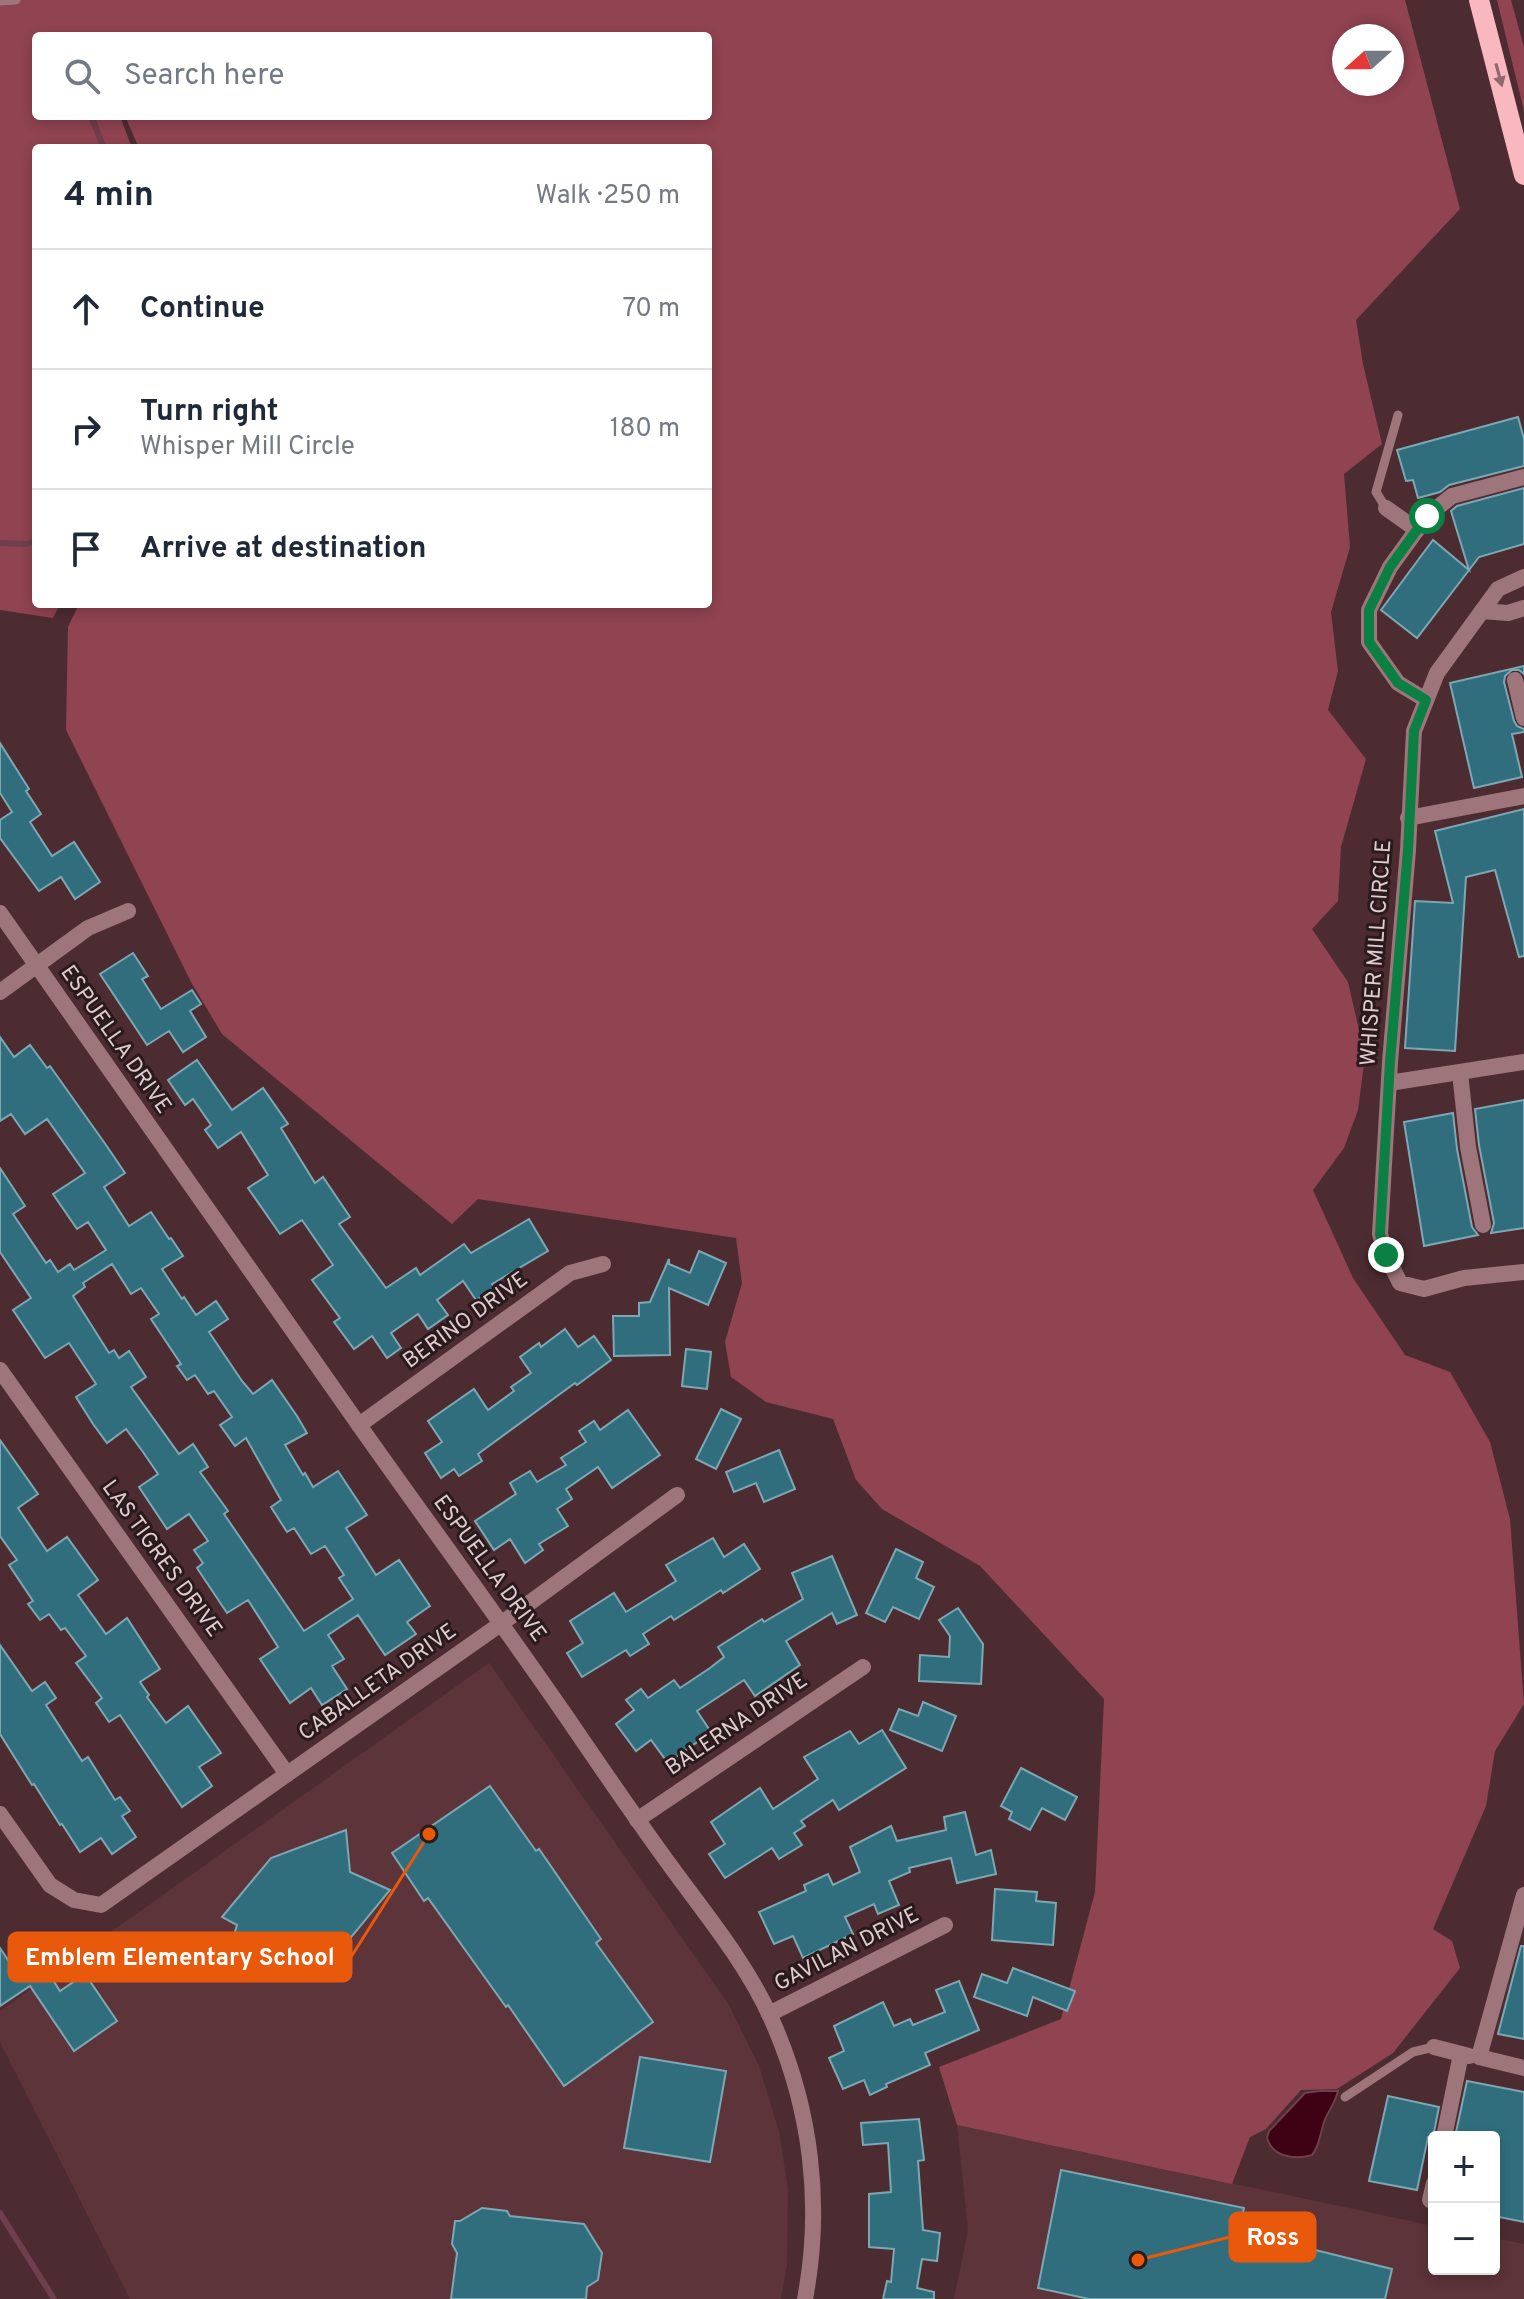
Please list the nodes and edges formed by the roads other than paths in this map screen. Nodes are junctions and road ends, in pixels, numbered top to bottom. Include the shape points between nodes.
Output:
1 (16, 0) edge
2 (1479, 0) edge
3 (0, 1) edge
4 (1524, 175) edge
5 (1398, 415) dead end
6 (1524, 477) edge
7 (1386, 508) joint
8 (1417, 530) junction
9 (1524, 577) edge
10 (1524, 608) edge
11 (1482, 611) junction
12 (1515, 680) dead end
13 (1426, 700) junction
14 (1524, 718) edge
15 (1524, 796) edge
16 (1408, 818) junction
17 (128, 911) dead end
18 (0, 913) edge
19 (36, 965) junction
20 (0, 992) edge
21 (1524, 1062) edge
22 (1460, 1073) junction
23 (1389, 1083) junction
24 (1483, 1225) dead end
25 (603, 1264) dead end
26 (1524, 1272) edge
27 (0, 1370) edge
28 (359, 1425) junction
29 (677, 1495) dead end
30 (502, 1623) junction
31 (863, 1667) dead end
32 (287, 1774) junction
33 (0, 1814) edge
34 (637, 1820) junction
35 (1524, 1895) edge
36 (945, 1925) dead end
37 (769, 2014) junction
38 (1434, 2047) joint
39 (1461, 2054) junction
40 (1479, 2057) junction
41 (1524, 2068) edge
42 (1345, 2097) dead end
43 (1445, 2131) edge
44 (805, 2299) edge

1 - 3 lane
2 -> 4 main road
5 - 7 lane via 1376,492
6 - 8 street via 1452,496
7 - 8 street
8 - 13 street via 1390,567 1369,610 1369,642 1398,683
9 - 11 street, WHISPER MILL CIRCLE via 1498,589
10 - 11 street
11 - 13 street, WHISPER MILL CIRCLE via 1437,673
12 - 14 street
13 - 16 street, WHISPER MILL CIRCLE via 1414,731
15 - 16 street
16 - 23 street, WHISPER MILL CIRCLE
17 - 19 street via 88,928
18 - 19 street, ESPUELLA DRIVE
19 - 20 street
19 - 28 street, ESPUELLA DRIVE
21 - 22 street
22 - 23 street
22 - 24 street
23 - 26 street, WHISPER MILL CIRCLE via 1380,1234 1400,1283 1424,1289 1464,1278
25 - 28 street, BERINO DRIVE via 570,1273
27 - 32 street, LAS TIGRES DRIVE
28 - 30 street, ESPUELLA DRIVE
29 - 30 street, CABALLETA DRIVE
30 - 32 street, CABALLETA DRIVE
30 - 34 street, ESPUELLA DRIVE
31 - 34 street, BALERNA DRIVE
32 - 33 street, CABALLETA DRIVE via 101,1905 74,1900 50,1885
34 - 37 street, ESPUELLA DRIVE via 742,1963
35 - 40 street
36 - 37 street, GAVILAN DRIVE
37 - 44 street, ESPUELLA DRIVE via 795,2086 811,2160 812,2262
38 - 39 street
38 - 42 lane via 1413,2052
39 - 40 street
39 - 43 street
40 - 41 street

